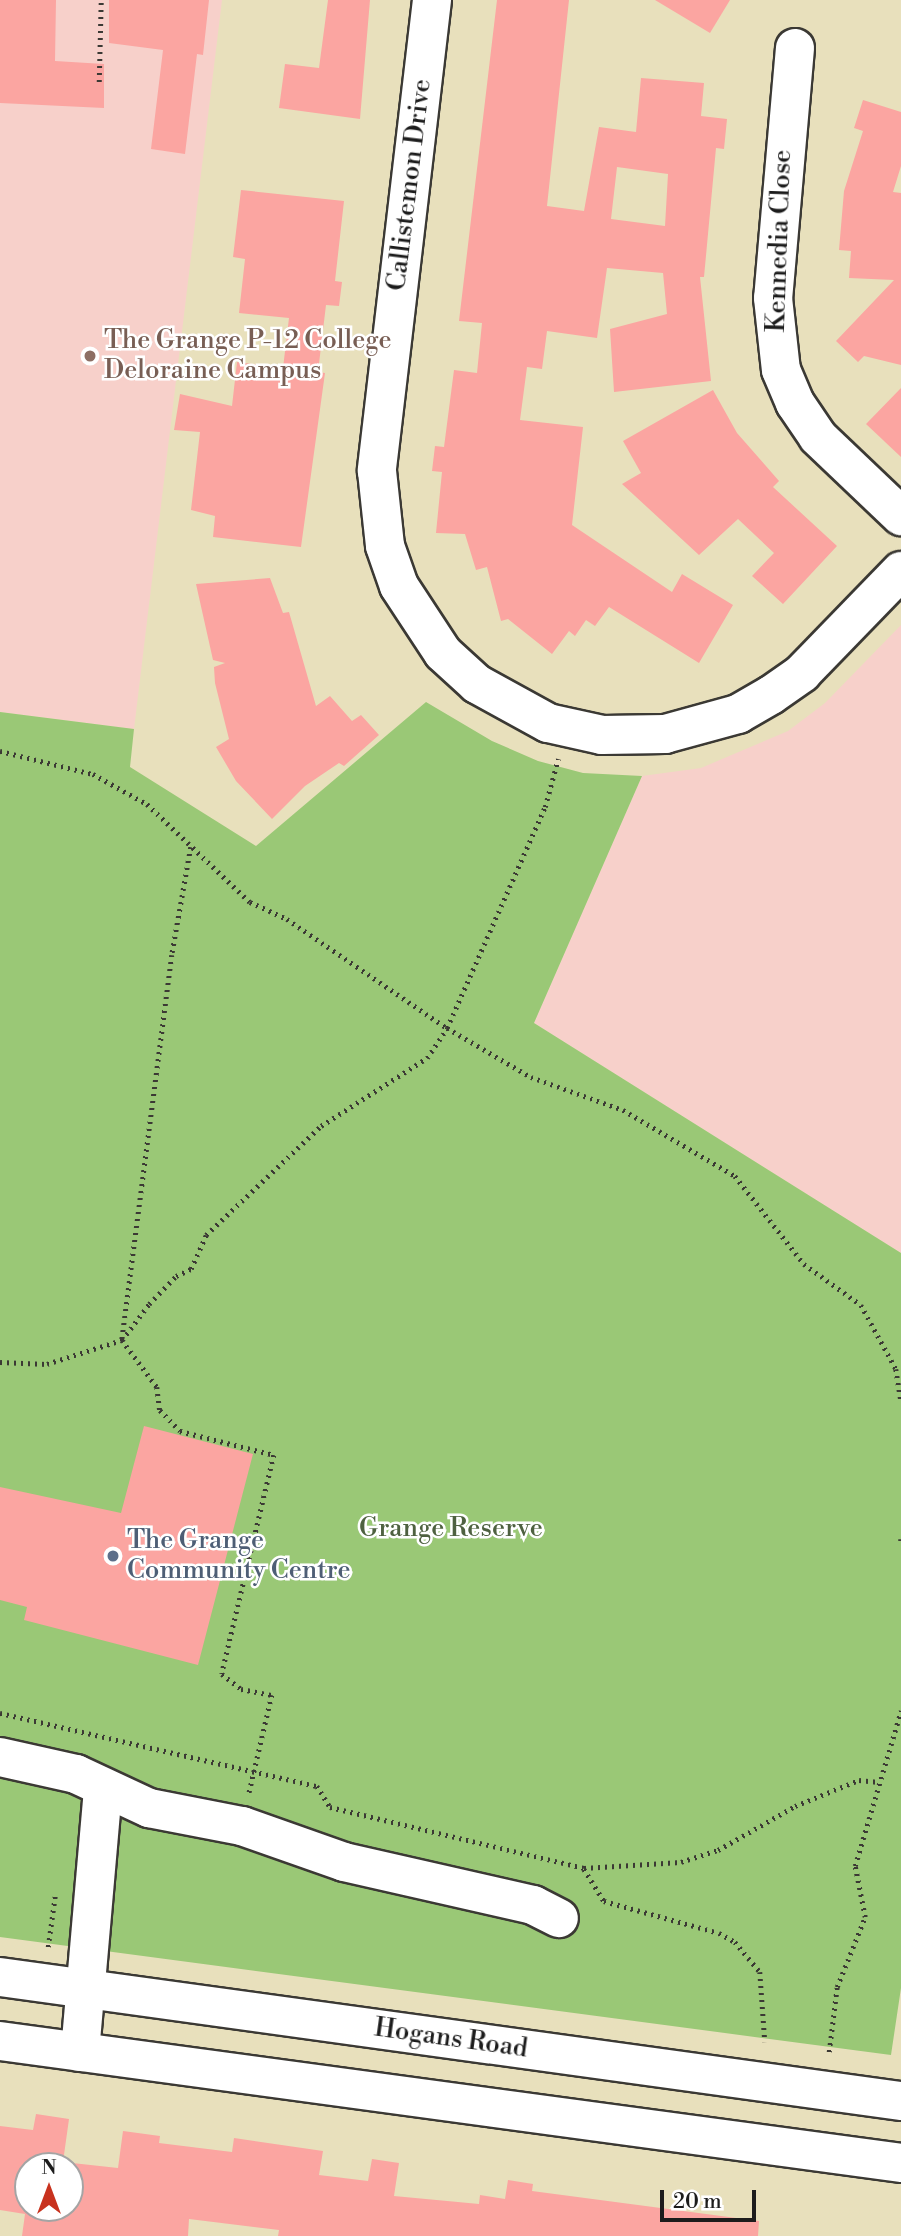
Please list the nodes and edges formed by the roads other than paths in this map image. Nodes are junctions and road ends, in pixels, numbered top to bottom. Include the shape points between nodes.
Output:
1 (432, 0) edge
2 (794, 48) dead end
3 (901, 516) edge
4 (901, 571) edge
5 (0, 1757) edge
6 (103, 1789) junction
7 (559, 1918) dead end
8 (0, 1977) edge
9 (84, 1988) junction
10 (0, 2041) edge
11 (80, 2052) junction
12 (901, 2101) edge
13 (901, 2163) edge

1 - 4 street, Callistemon Drive via 377,471 385,546 417,620 443,653 477,684 517,709 568,728 602,735 665,734 738,714 802,673
2 - 3 street, Kennedia Close via 773,298 781,370 795,404 818,437
5 - 6 street via 76,1774
6 - 7 street via 149,1808 242,1826 344,1862 533,1905
6 - 9 street
8 - 9 street, Hogans Road
9 - 11 street
9 - 12 street, Hogans Road
10 - 11 street
11 - 13 street

